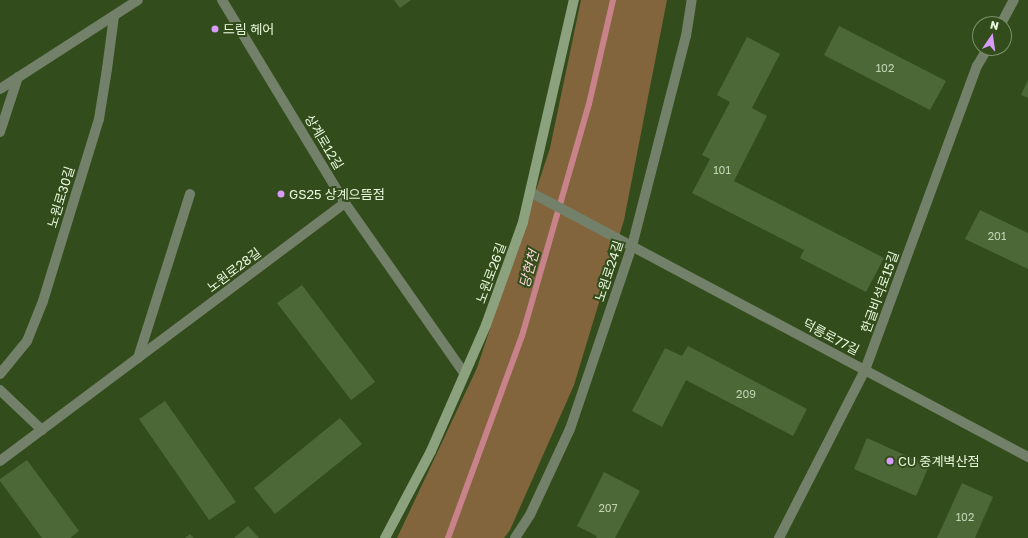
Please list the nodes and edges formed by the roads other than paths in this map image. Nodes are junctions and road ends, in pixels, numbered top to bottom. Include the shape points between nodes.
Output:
1 (138, 0) edge
2 (222, 0) edge
3 (574, 0) edge
4 (692, 0) edge
5 (1014, 0) edge
6 (114, 16) junction
7 (1005, 16) edge
8 (983, 56) edge
9 (18, 77) junction
10 (0, 89) edge
11 (0, 132) edge
12 (190, 194) dead end
13 (534, 194) junction
14 (345, 203) junction
15 (632, 246) junction
16 (138, 358) junction
17 (865, 370) junction
18 (464, 373) junction
19 (0, 374) edge
20 (0, 390) edge
21 (42, 430) junction
22 (1028, 457) edge
23 (0, 461) edge
24 (385, 538) edge
25 (515, 538) edge
26 (779, 538) edge

1 - 6 street
2 - 14 street, 상계로12길
3 - 13 main road, 노원로26길
4 - 15 street, 노원로24길 via 684,44
5 - 7 street
6 - 9 street
6 - 19 street, 노원로30길 via 98,119 43,301 27,341
8 - 17 street, 한글비석로15길 via 977,66
9 - 10 street
9 - 11 street
12 - 16 street
13 - 15 street, 덕릉로77길
13 - 18 main road, 노원로26길 via 486,325
14 - 16 street, 노원로28길
14 - 18 street, 상계로12길
15 - 17 street, 덕릉로77길
15 - 25 street, 노원로24길 via 570,429 530,515
16 - 21 street, 노원로28길
17 - 22 street, 덕릉로77길
17 - 26 street, 한글비석로15길
18 - 24 main road, 노원로26길 via 431,451
20 - 21 street
21 - 23 street, 노원로28길

